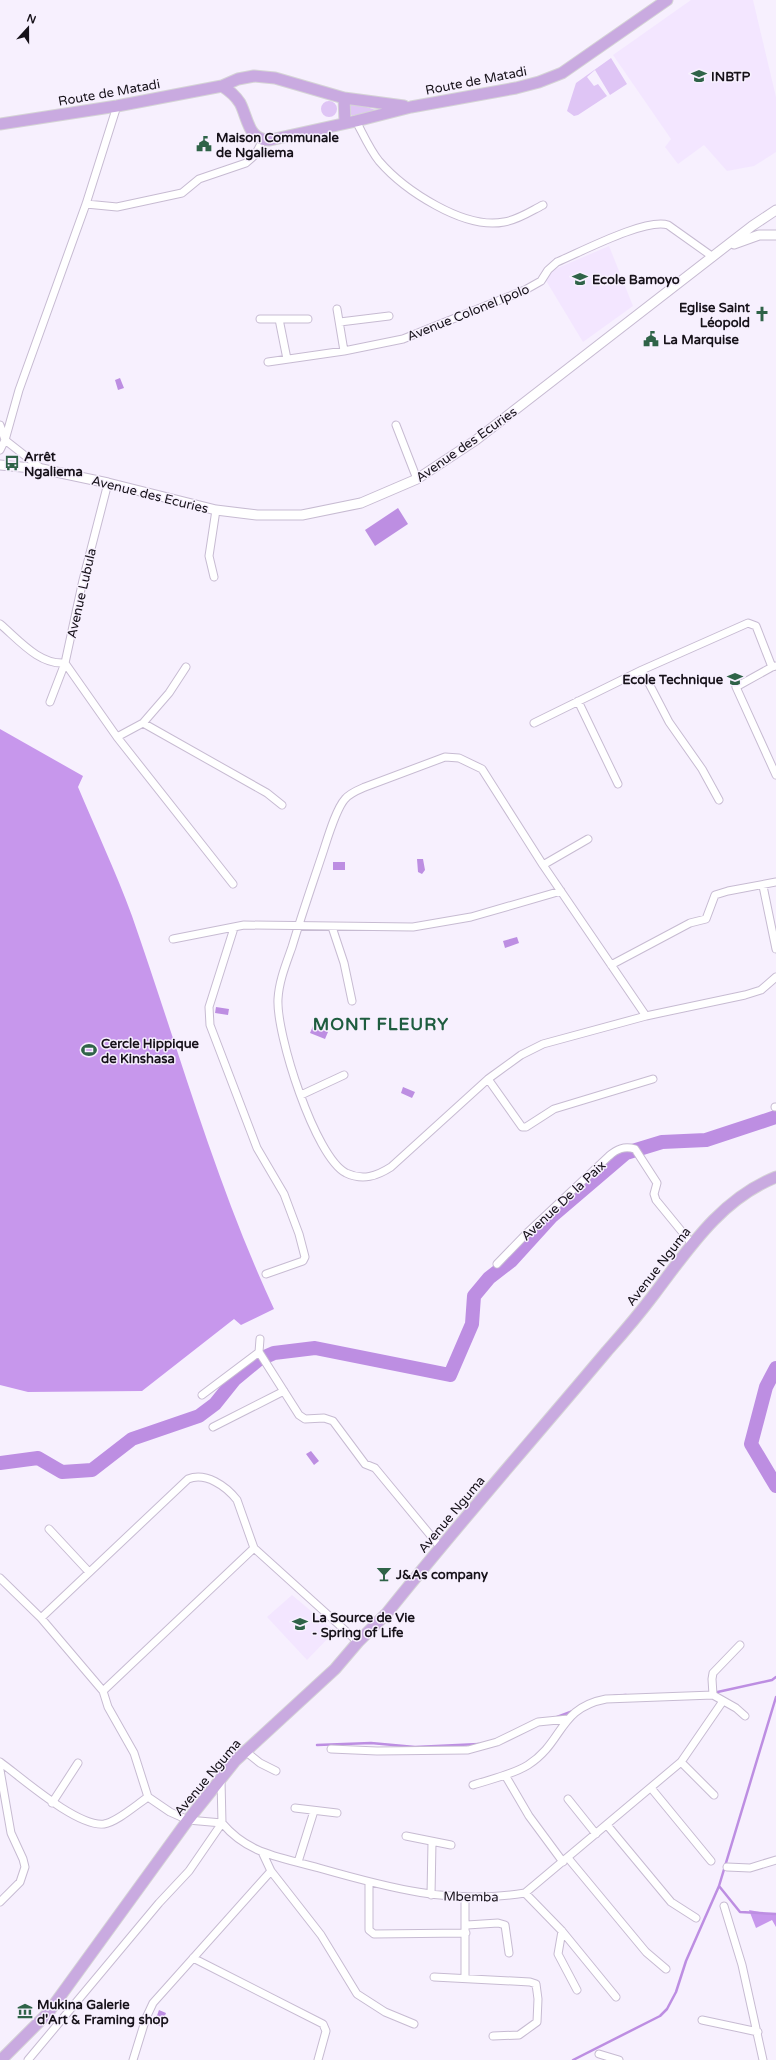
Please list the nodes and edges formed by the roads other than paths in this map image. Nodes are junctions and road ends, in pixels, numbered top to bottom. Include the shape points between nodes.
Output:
1 (667, 0) edge
2 (222, 86) junction
3 (344, 98) junction
4 (117, 106) junction
5 (411, 107) junction
6 (351, 122) junction
7 (0, 124) edge
8 (263, 140) junction
9 (86, 204) junction
10 (543, 205) dead end
11 (776, 210) edge
12 (776, 235) edge
13 (722, 250) junction
14 (713, 257) junction
15 (337, 309) dead end
16 (389, 316) dead end
17 (260, 319) dead end
18 (279, 319) junction
19 (308, 319) dead end
20 (340, 322) junction
21 (344, 351) junction
22 (287, 359) junction
23 (268, 362) dead end
24 (0, 425) edge
25 (396, 425) dead end
26 (5, 440) junction
27 (0, 450) edge
28 (0, 465) edge
29 (42, 469) junction
30 (417, 479) junction
31 (108, 483) junction
32 (216, 510) junction
33 (214, 577) dead end
34 (0, 624) edge
35 (65, 663) junction
36 (774, 666) edge
37 (186, 667) dead end
38 (642, 670) junction
39 (578, 701) junction
40 (50, 702) dead end
41 (143, 723) junction
42 (534, 723) dead end
43 (117, 737) junction
44 (776, 775) edge
45 (618, 784) dead end
46 (719, 800) dead end
47 (282, 804) dead end
48 (588, 839) dead end
49 (543, 865) junction
50 (776, 882) edge
51 (233, 884) dead end
52 (762, 886) junction
53 (561, 891) junction
54 (298, 927) junction
55 (332, 927) junction
56 (234, 928) junction
57 (173, 939) dead end
58 (776, 949) edge
59 (611, 965) junction
60 (776, 977) edge
61 (352, 1001) dead end
62 (646, 1016) junction
63 (344, 1074) dead end
64 (488, 1079) junction
65 (653, 1079) dead end
66 (301, 1095) junction
67 (776, 1177) edge
68 (692, 1244) junction
69 (497, 1264) dead end
70 (266, 1274) dead end
71 (260, 1339) dead end
72 (261, 1354) junction
73 (284, 1390) junction
74 (202, 1395) dead end
75 (213, 1427) dead end
76 (49, 1529) dead end
77 (254, 1548) junction
78 (441, 1548) junction
79 (90, 1572) junction
80 (0, 1578) edge
81 (41, 1618) junction
82 (358, 1642) junction
83 (740, 1645) dead end
84 (104, 1691) junction
85 (713, 1695) junction
86 (723, 1701) junction
87 (745, 1716) dead end
88 (568, 1718) junction
89 (331, 1748) dead end
90 (245, 1751) junction
91 (0, 1762) edge
92 (682, 1762) junction
93 (78, 1763) dead end
94 (0, 1770) edge
95 (276, 1771) dead end
96 (505, 1776) junction
97 (221, 1780) junction
98 (473, 1785) dead end
99 (651, 1788) junction
100 (714, 1795) dead end
101 (148, 1798) junction
102 (568, 1799) dead end
103 (52, 1803) junction
104 (295, 1808) dead end
105 (314, 1811) junction
106 (337, 1813) dead end
107 (188, 1820) junction
108 (222, 1823) junction
109 (607, 1826) junction
110 (596, 1834) junction
111 (406, 1836) dead end
112 (432, 1842) junction
113 (451, 1844) dead end
114 (263, 1854) junction
115 (565, 1860) junction
116 (776, 1860) edge
117 (711, 1861) dead end
118 (298, 1862) junction
119 (727, 1867) dead end
120 (271, 1871) junction
121 (369, 1882) junction
122 (525, 1893) junction
123 (431, 1895) junction
124 (465, 1898) junction
125 (0, 1902) edge
126 (724, 1906) dead end
127 (696, 1918) dead end
128 (466, 1925) junction
129 (562, 1931) junction
130 (466, 1934) junction
131 (509, 1953) dead end
132 (193, 1958) junction
133 (666, 1969) dead end
134 (434, 1977) dead end
135 (465, 1978) junction
136 (577, 1990) dead end
137 (616, 1997) dead end
138 (702, 2020) dead end
139 (414, 2024) dead end
140 (758, 2032) junction
141 (493, 2036) dead end
142 (600, 2054) dead end
143 (0, 2060) edge
144 (28, 2060) edge
145 (133, 2060) edge
146 (318, 2060) edge
147 (619, 2060) edge
148 (763, 2060) edge

1 - 5 main road, Route de Matadi via 562,73 516,88
2 - 3 main road, Route de Matadi via 254,76 275,78
2 - 4 main road, Route de Matadi
2 - 8 main road via 233,93 252,133
3 - 5 main road, Route de Matadi
3 - 6 main road
4 - 7 main road, Route de Matadi
4 - 9 street
5 - 6 main road, Route de Matadi
6 - 8 main road, Route de Matadi
6 - 10 street via 378,160 400,183 440,207 487,223 504,222
8 - 9 street via 255,154 246,162 200,179 182,193 116,207
9 - 26 street via 19,390
11 - 13 street, Avenue des Ecuries
12 - 13 street, Avenue des Ecuries via 760,235
13 - 14 street, Avenue des Ecuries
14 - 21 street, Avenue Colonel Ipolo via 668,225 644,225 557,262 541,281 525,290 403,339
14 - 30 street, Avenue des Ecuries via 476,440
15 - 20 street
16 - 20 street
17 - 18 street
18 - 19 street
18 - 22 street
20 - 21 street
21 - 22 street, Avenue Colonel Ipolo
22 - 23 street, Avenue Colonel Ipolo
24 - 26 street
25 - 30 street
26 - 27 street
26 - 29 street
28 - 29 street, Avenue des Ecuries
29 - 31 street, Avenue des Ecuries
30 - 32 street, Avenue des Ecuries via 361,503 302,515 257,515
31 - 32 street, Avenue des Ecuries
31 - 35 street, Avenue Lubula
32 - 33 street via 209,556
34 - 35 street via 42,659 55,664
35 - 40 street, Avenue Lubula
35 - 43 street
36 - 38 street via 756,626 748,623
36 - 44 street via 736,687
37 - 41 street via 169,693
38 - 39 street
38 - 46 street via 669,722 702,769
39 - 42 street
39 - 45 street
41 - 43 street
41 - 47 street
43 - 51 street
48 - 49 street
49 - 53 street
49 - 54 street via 482,769 459,758 445,757 353,792 344,800
50 - 52 street
52 - 58 street
52 - 59 street via 716,895 706,920 684,926
53 - 55 street via 471,917 412,927
53 - 59 street
54 - 55 street
54 - 56 street via 244,925
54 - 66 street via 280,983 278,1015 285,1051
55 - 61 street via 344,963
56 - 57 street
56 - 70 street via 209,1007 210,1025 257,1148 284,1194 305,1257 303,1261
59 - 62 street
60 - 62 street via 761,990 745,995
62 - 64 street via 543,1044
63 - 66 street
64 - 65 street via 519,1124 526,1127 554,1109
64 - 66 street via 391,1167 371,1177 354,1175 337,1166 308,1116
67 - 68 main road, Avenue Nguma via 740,1197 720,1212
68 - 69 street, Avenue De la Paix via 656,1200 654,1194 657,1183 636,1150 619,1149 528,1232
68 - 78 main road, Avenue Nguma via 643,1308
71 - 72 street
72 - 73 street
72 - 74 street
73 - 75 street
73 - 78 street via 302,1417 328,1419 336,1423 365,1464 375,1468
76 - 79 street
77 - 79 street via 233,1495 210,1478 196,1476 188,1479
77 - 82 street
77 - 84 street
78 - 82 main road, Avenue Nguma via 387,1613
79 - 81 street
80 - 81 street
81 - 84 street
82 - 90 main road, Avenue Nguma via 325,1679
83 - 85 street via 713,1673
84 - 101 street via 108,1707 134,1753
85 - 86 street
85 - 88 street via 606,1699 582,1707
86 - 87 street
86 - 92 street
88 - 89 street via 538,1722 497,1742 468,1750 377,1751
88 - 96 street via 549,1746 528,1765
90 - 95 street
90 - 97 main road, Avenue Nguma
91 - 103 street
92 - 99 street
92 - 100 street
93 - 103 street
94 - 125 street via 11,1833 25,1867 20,1882
96 - 98 street
96 - 115 street via 529,1816
97 - 107 main road, Avenue Nguma
97 - 108 street
99 - 109 street
99 - 117 street
101 - 103 street via 104,1824 89,1822
101 - 107 street
102 - 110 street
104 - 105 street
105 - 106 street
105 - 118 street
107 - 108 street
107 - 143 main road, Avenue Nguma via 48,2012
108 - 114 street, Mbemba via 234,1837
108 - 144 street via 178,1884 159,1903
109 - 110 street
109 - 127 street via 671,1902
110 - 115 street
111 - 112 street
112 - 113 street
112 - 123 street
114 - 118 street, Mbemba
114 - 120 street
115 - 122 street
115 - 133 street via 646,1952
116 - 119 street via 750,1868
118 - 121 street, Mbemba
120 - 132 street
120 - 139 street via 323,1938 356,1994 385,2012
121 - 123 street, Mbemba
121 - 130 street via 369,1928 374,1934
122 - 124 street, Mbemba via 494,1898
122 - 129 street
123 - 124 street, Mbemba
124 - 128 street
126 - 140 street via 742,1965
128 - 130 street
128 - 131 street via 505,1925
129 - 136 street via 558,1954
129 - 137 street
130 - 135 street
132 - 145 street via 150,2008
132 - 146 street via 323,2024 326,2031
134 - 135 street
135 - 141 street via 536,1984 537,2022 519,2034
138 - 140 street
140 - 148 street
142 - 147 street

